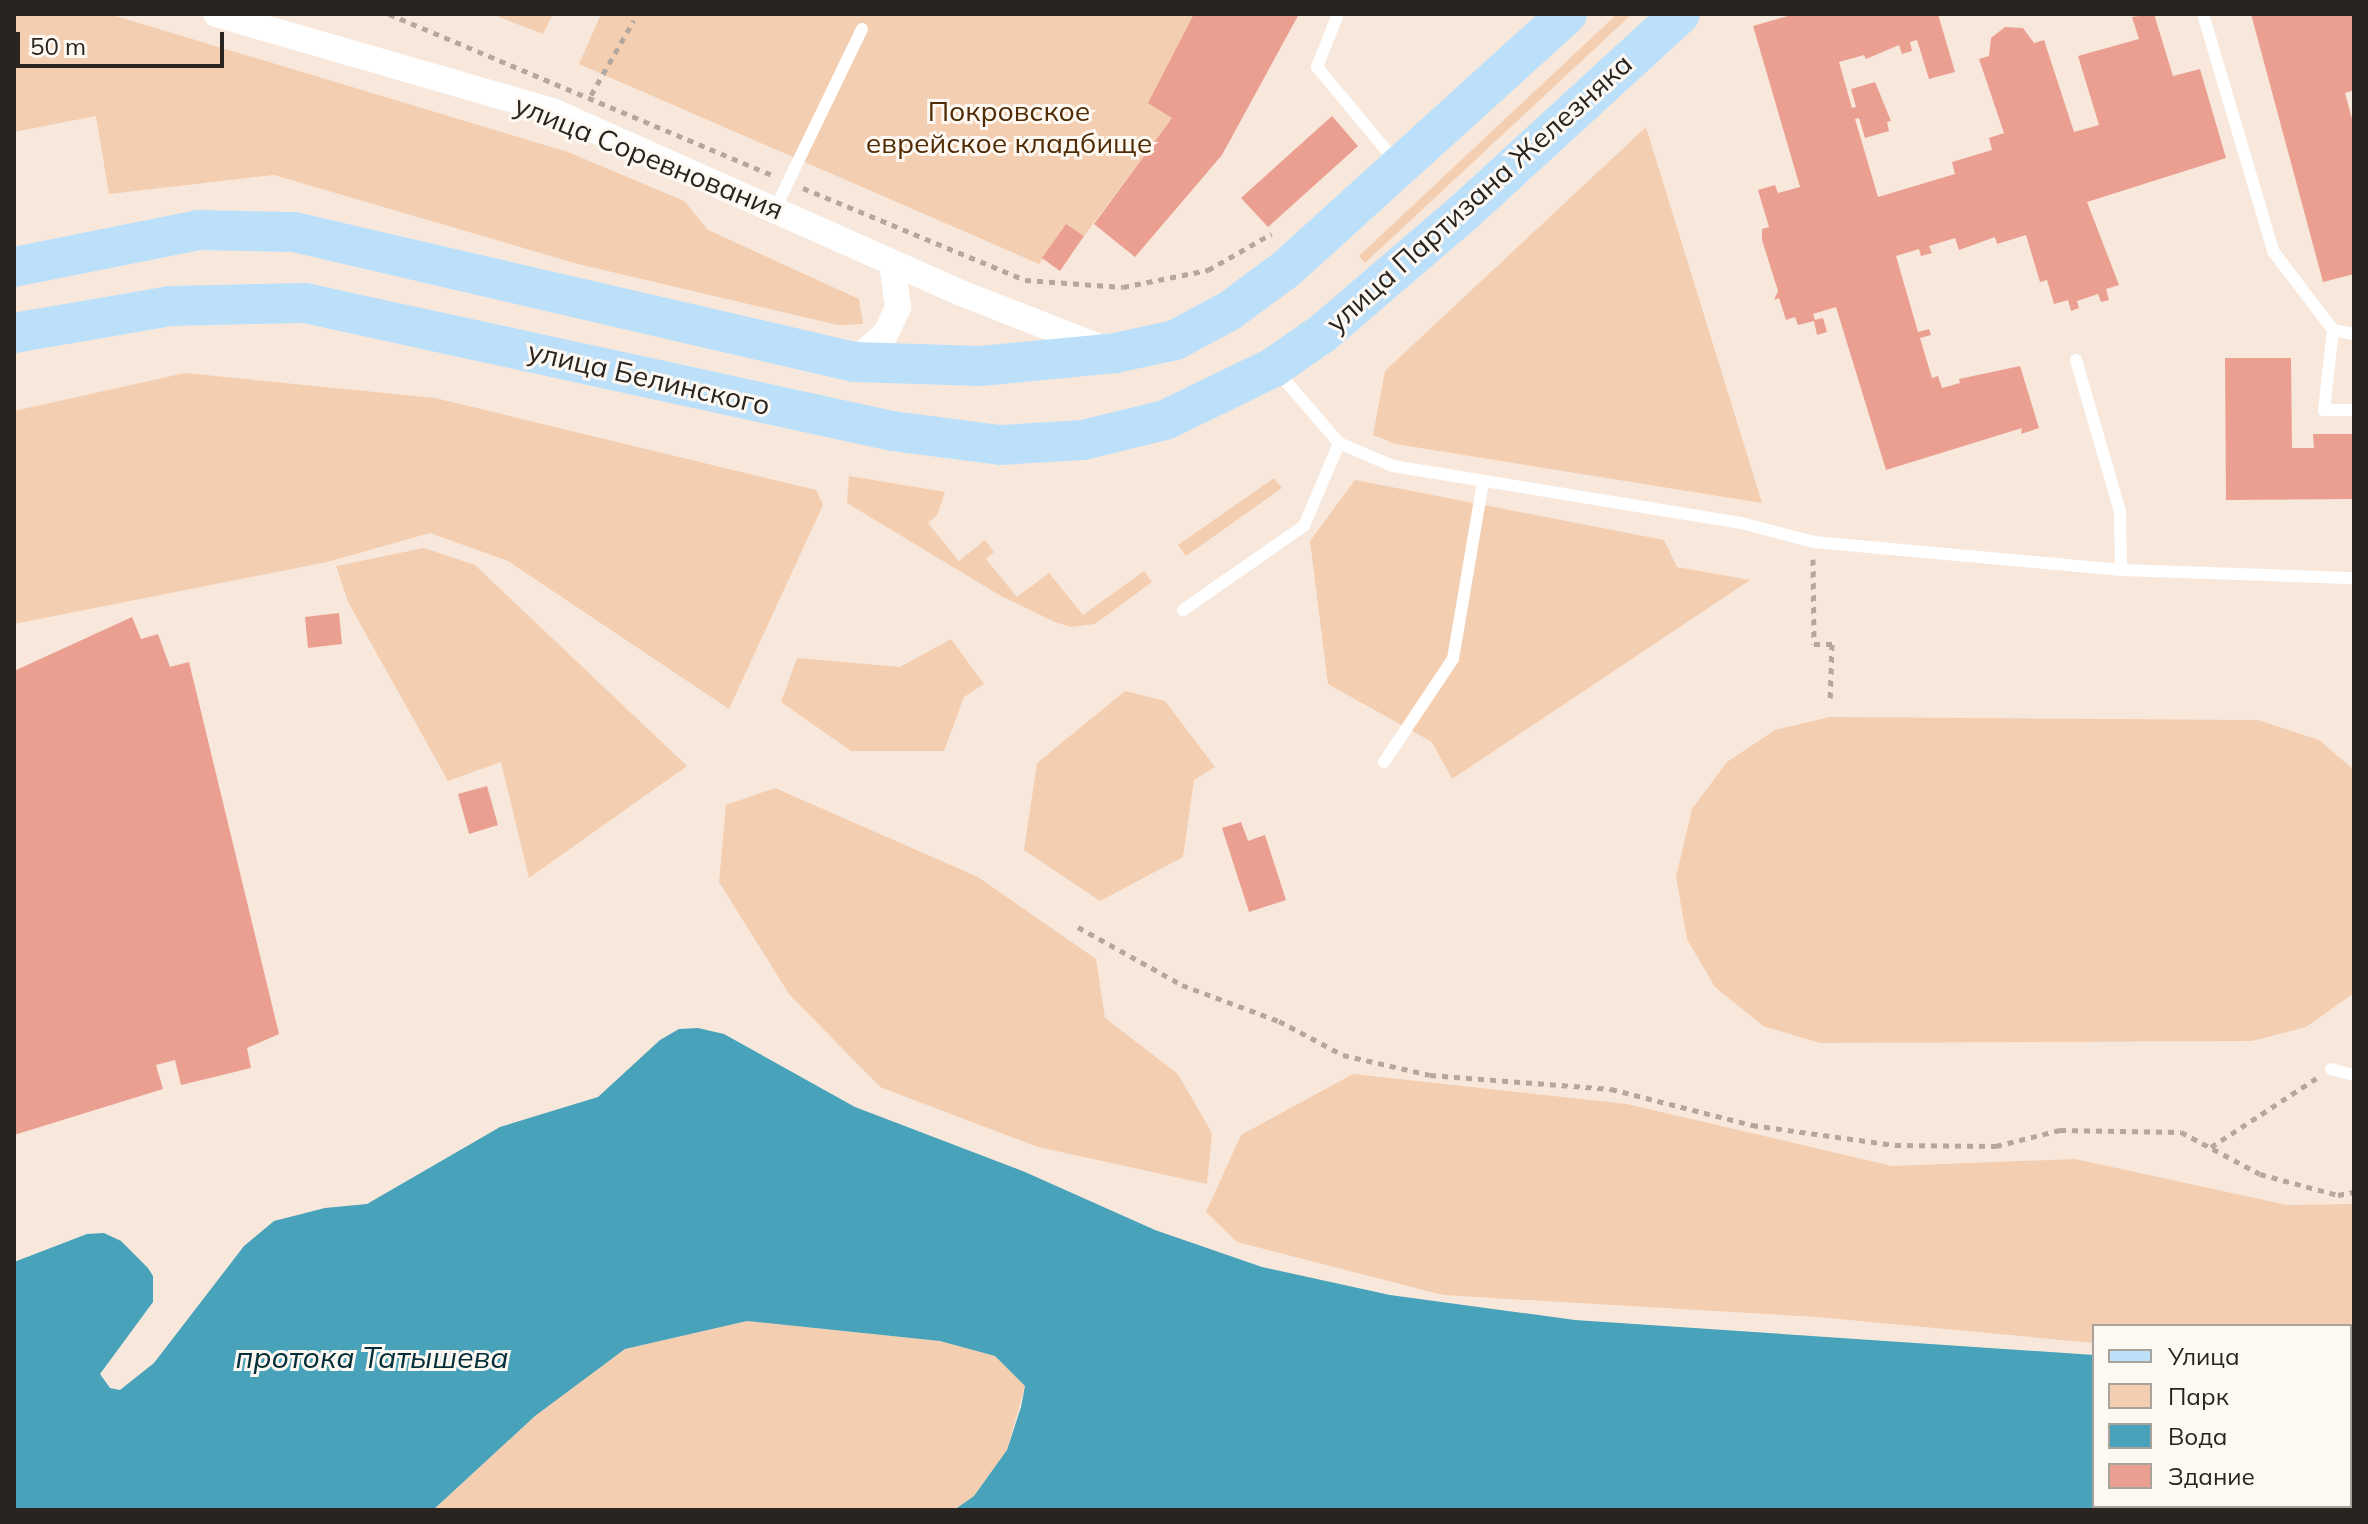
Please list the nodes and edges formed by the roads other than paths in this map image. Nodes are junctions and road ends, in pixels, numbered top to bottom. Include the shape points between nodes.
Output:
1 (216, 14) edge
2 (1338, 14) edge
3 (1567, 14) edge
4 (1680, 14) edge
5 (2203, 14) edge
6 (862, 29) dead end
7 (1399, 165) junction
8 (775, 209) junction
9 (892, 263) junction
10 (14, 267) edge
11 (2333, 330) junction
12 (14, 333) edge
13 (2354, 334) edge
14 (1115, 353) junction
15 (2076, 360) dead end
16 (854, 362) junction
17 (1274, 367) junction
18 (2354, 410) edge
19 (1339, 443) junction
20 (1483, 482) junction
21 (2121, 570) junction
22 (2354, 578) edge
23 (1183, 610) dead end
24 (1384, 762) dead end
25 (2331, 1069) road end
26 (2354, 1075) edge

1 - 8 street, улица Соревнования via 552,111
2 - 7 lane via 1317,67
3 - 7 main road
4 - 17 main road, улица Партизана Железняка via 1432,241
5 - 11 lane via 2273,251
6 - 8 lane
7 - 14 main road via 1286,269 1229,311 1175,340
8 - 9 street, улица Соревнования
9 - 14 street, улица Соревнования
9 - 16 street via 898,307 886,333
10 - 16 main road via 199,230 294,232
11 - 13 lane
11 - 18 lane via 2324,410
12 - 17 main road, улица Белинского via 171,306 305,303 892,431 1000,445 1083,440 1165,420
14 - 16 main road via 981,366
15 - 21 lane via 2120,511
17 - 19 lane
19 - 20 lane via 1393,466
19 - 23 lane via 1304,526
20 - 21 lane via 1741,523 1814,542
20 - 24 lane via 1453,659
21 - 22 lane
25 - 26 lane

